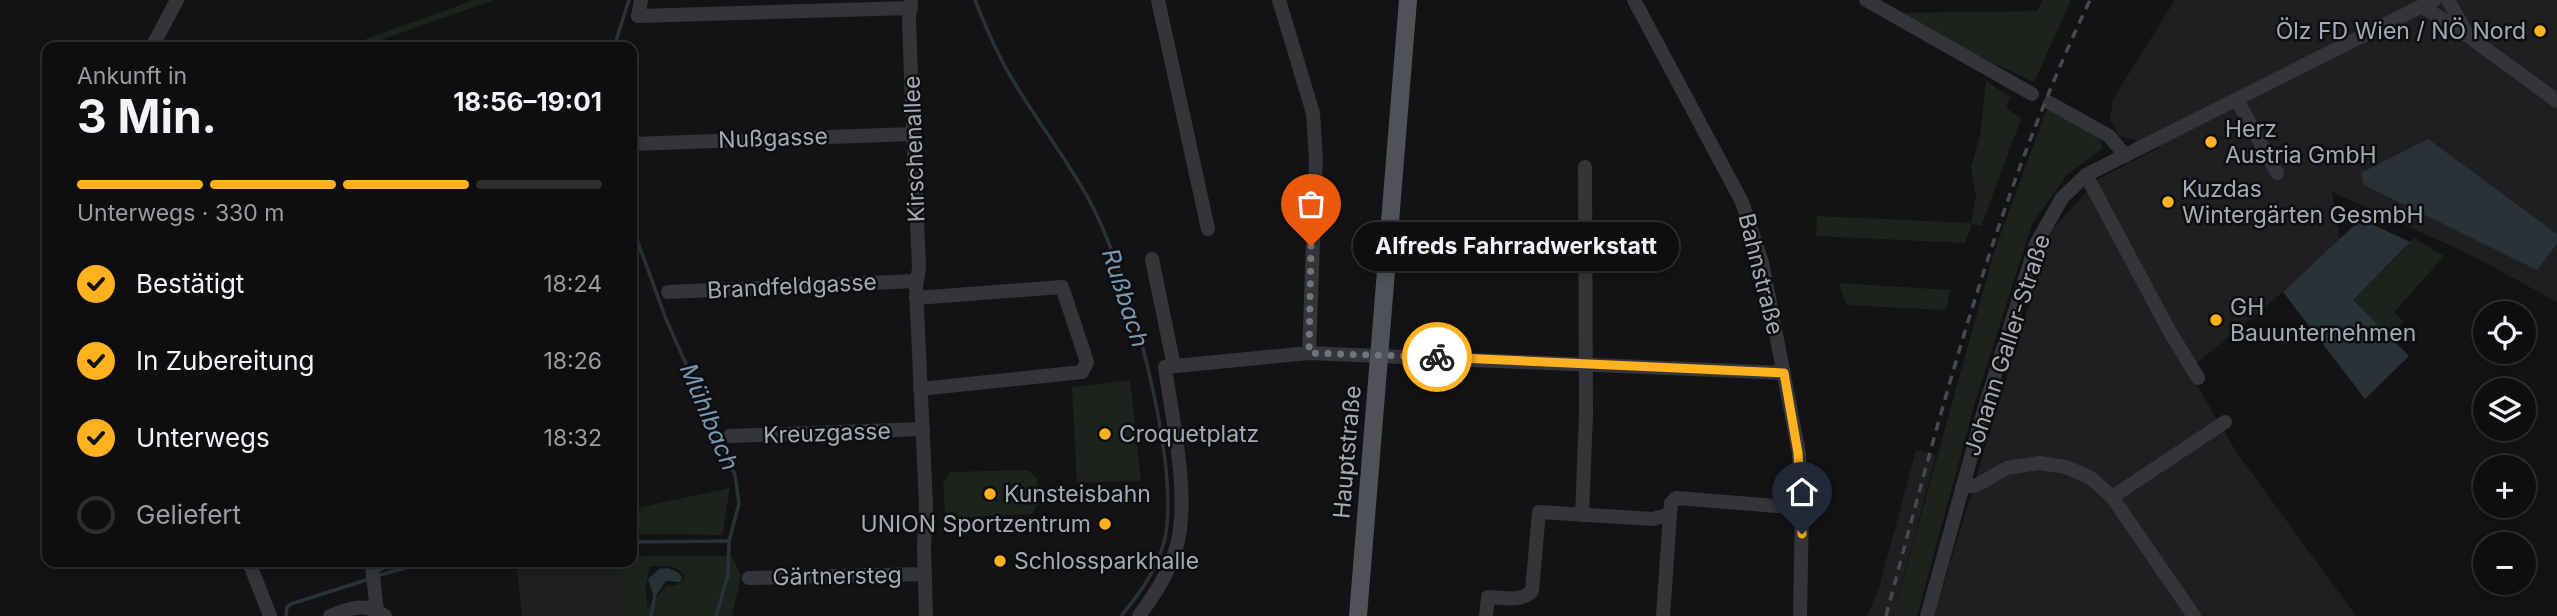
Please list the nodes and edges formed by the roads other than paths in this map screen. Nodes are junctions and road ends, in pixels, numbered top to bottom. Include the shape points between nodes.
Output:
1 (177, 0) edge
2 (641, 0) edge
3 (1158, 0) edge
4 (1279, 0) edge
5 (1408, 0) edge
6 (1634, 0) edge
7 (1866, 0) edge
8 (2448, 0) edge
9 (2428, 3) edge
10 (911, 4) edge
11 (2471, 38) junction
12 (155, 42) edge
13 (2032, 94) dead end
14 (2237, 100) junction
15 (2557, 101) edge
16 (2050, 103) dead end
17 (914, 134) junction
18 (637, 144) edge
19 (2126, 156) junction
20 (1586, 167) dead end
21 (2277, 173) dead end
22 (2086, 176) junction
23 (1209, 229) dead end
24 (1152, 259) dead end
25 (916, 281) junction
26 (668, 292) dead end
27 (916, 298) junction
28 (1309, 353) junction
29 (1380, 354) junction
30 (1585, 364) junction
31 (1170, 366) junction
32 (1784, 373) junction
33 (2198, 378) dead end
34 (920, 389) junction
35 (2225, 422) dead end
36 (923, 429) junction
37 (730, 436) dead end
38 (1962, 486) junction
39 (2112, 497) junction
40 (1802, 508) junction
41 (1670, 513) junction
42 (1582, 514) junction
43 (251, 567) edge
44 (372, 567) edge
45 (925, 574) junction
46 (749, 578) dead end
47 (381, 613) edge
48 (270, 616) edge
49 (330, 616) edge
50 (926, 616) edge
51 (1139, 616) edge
52 (1358, 616) edge
53 (1486, 616) edge
54 (1663, 616) edge
55 (1800, 616) edge
56 (1927, 616) edge
57 (2194, 616) edge

1 - 12 street
2 - 10 street via 638,16
3 - 23 street
4 - 28 street via 1313,113
5 - 29 main road, Hauptstraße
6 - 32 street, Bahnstraße via 1742,202 1762,262
7 - 13 street
8 - 11 street
9 - 11 street
9 - 14 street, Johann Galler-Straße
10 - 17 street, Kirschenallee
11 - 15 street
14 - 19 street, Johann Galler-Straße
14 - 21 street
16 - 19 street via 2109,136
17 - 18 street, Nußgasse
17 - 25 street, Kirschenallee
19 - 22 street, Johann Galler-Straße
20 - 30 street
22 - 33 street
22 - 38 street, Johann Galler-Straße via 2062,198 2036,244
24 - 31 street
25 - 26 street, Brandfeldgasse
25 - 27 street, Kirschenallee
27 - 34 street, Kirschenallee
27 - 34 street via 1062,287 1087,362 1082,372
28 - 29 street
28 - 31 street
29 - 30 street
29 - 52 main road, Hauptstraße
30 - 32 street
30 - 42 street
31 - 51 street via 1180,528 1168,570
32 - 40 street, Bahnstraße via 1797,444
34 - 36 street, Kirschenallee
35 - 39 street
36 - 37 street, Kreuzgasse
36 - 45 street, Kirschenallee
38 - 39 street, Johann Galler-Straße via 1977,485 2025,464 2054,464 2091,478
38 - 56 street, Johann Galler-Straße
39 - 57 street, Johann Galler-Straße
40 - 41 street via 1676,498
40 - 55 street, Bahnstraße
41 - 42 street via 1653,519
41 - 54 street
42 - 53 street via 1539,512 1532,592 1520,598 1488,597
43 - 48 street
44 - 47 street
45 - 46 street, Gärtnersteg
45 - 50 street, Kirschenallee
47 - 49 street via 356,606

